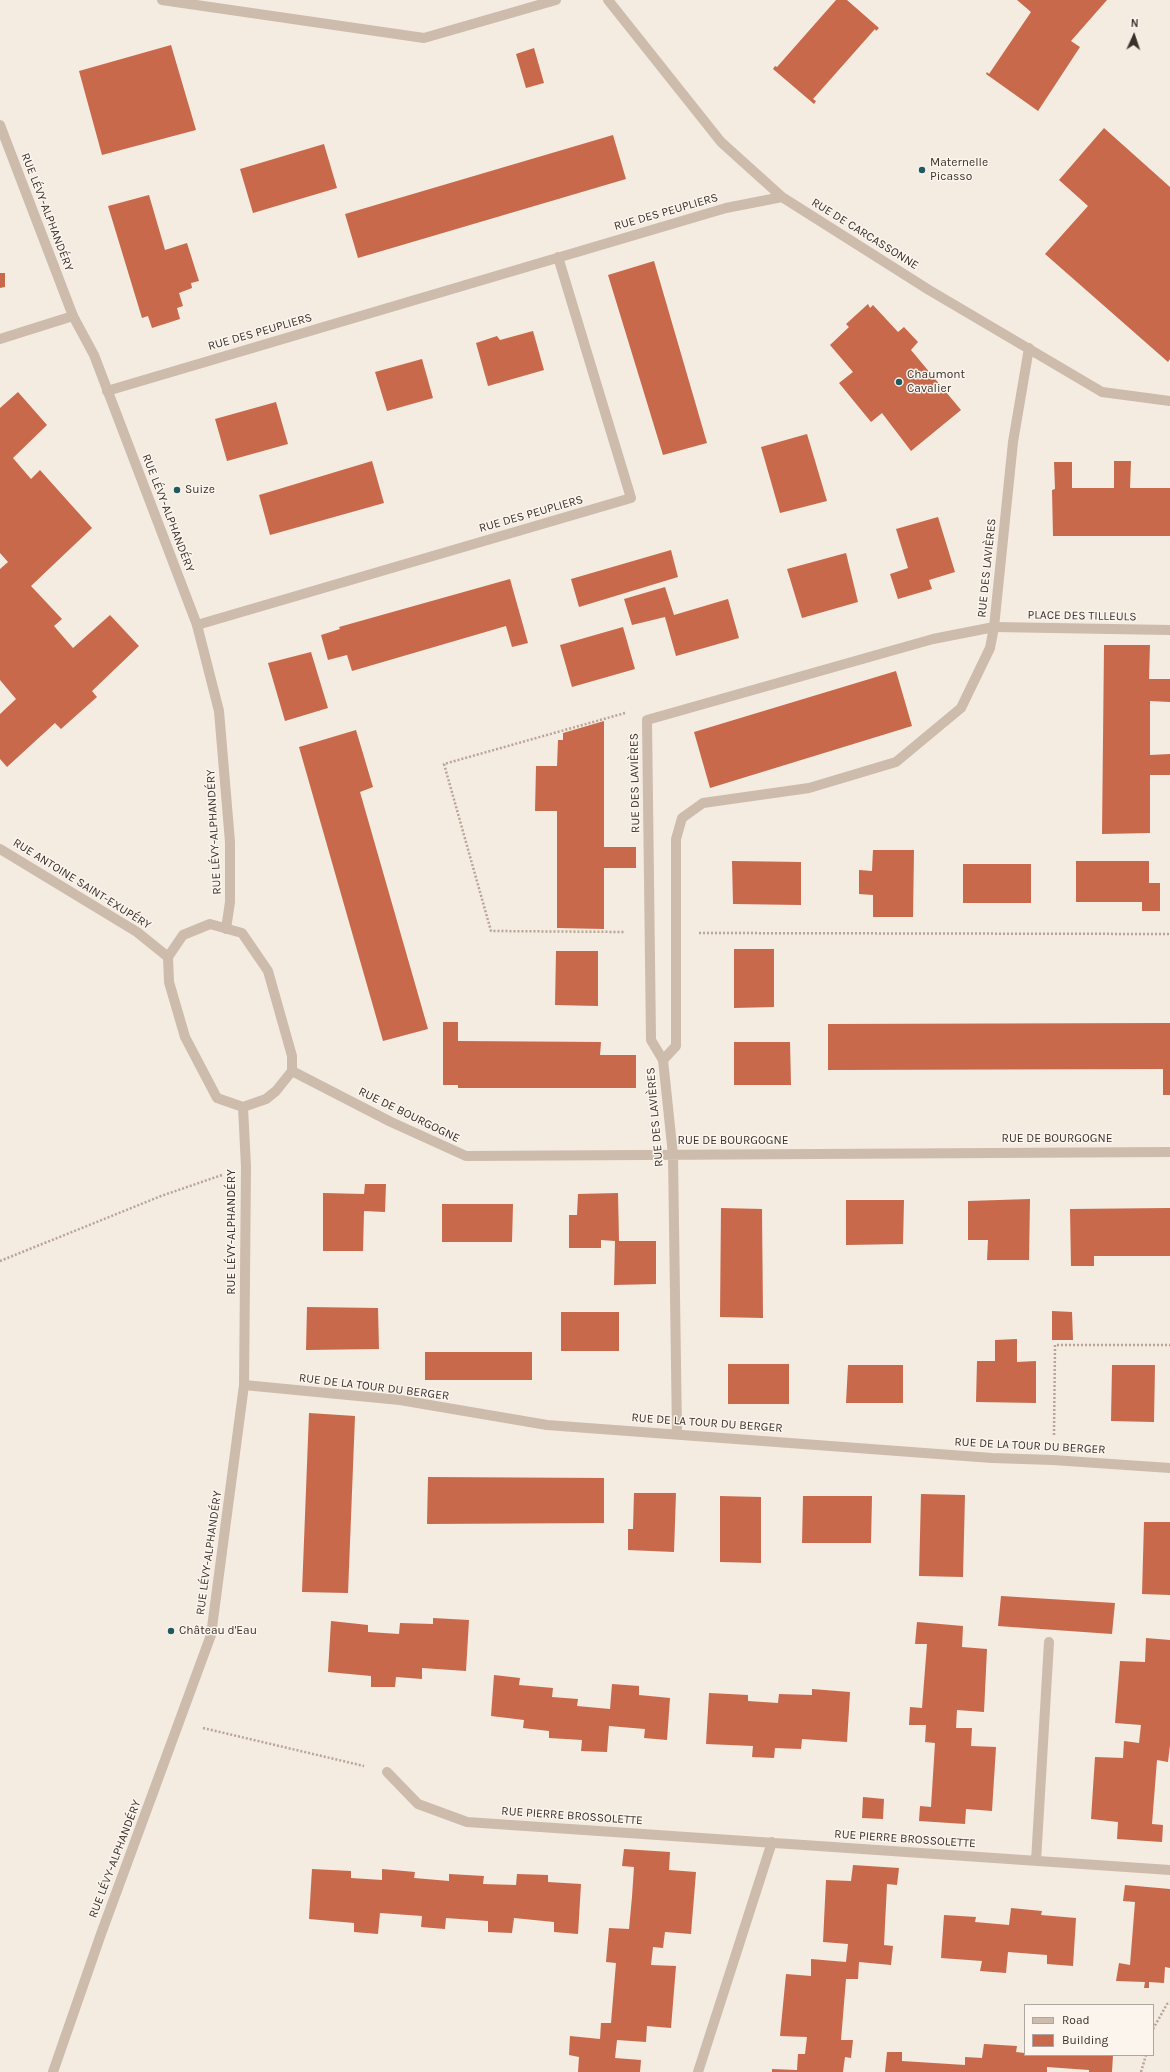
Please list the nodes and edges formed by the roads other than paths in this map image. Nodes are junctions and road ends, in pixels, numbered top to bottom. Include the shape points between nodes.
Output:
1 (162, 0) edge
2 (556, 0) edge
3 (608, 0) edge
4 (0, 126) edge
5 (782, 197) junction
6 (558, 258) junction
7 (73, 316) junction
8 (0, 339) edge
9 (1029, 348) junction
10 (107, 391) junction
11 (1170, 401) edge
12 (197, 625) junction
13 (994, 627) junction
14 (1170, 630) edge
15 (0, 849) edge
16 (226, 929) junction
17 (168, 957) junction
18 (663, 1060) junction
19 (292, 1071) junction
20 (243, 1107) junction
21 (1170, 1152) edge
22 (673, 1155) junction
23 (244, 1385) junction
24 (677, 1434) junction
25 (1170, 1468) edge
26 (1049, 1642) dead end
27 (387, 1772) road end
28 (772, 1842) junction
29 (1036, 1861) junction
30 (1170, 1870) edge
31 (53, 2072) edge
32 (698, 2072) edge

1 - 2 street via 424,38
3 - 5 street, RUE DE CARCASSONNE via 721,142
4 - 7 street, RUE LÉVY-ALPHANDÉRY
5 - 6 street, RUE DES PEUPLIERS via 726,208
5 - 9 street, RUE DE CARCASSONNE via 929,290
6 - 10 street, RUE DES PEUPLIERS
6 - 12 street, RUE DES PEUPLIERS via 631,498
7 - 8 street
7 - 10 street, RUE LÉVY-ALPHANDÉRY via 94,355
9 - 11 street, RUE DE CARCASSONNE via 1102,392
9 - 13 street, RUE DES LAVIÈRES via 1013,442
10 - 12 street, RUE LÉVY-ALPHANDÉRY
12 - 16 street, RUE LÉVY-ALPHANDÉRY via 219,711 230,842 230,902
13 - 14 street, PLACE DES TILLEULS
13 - 18 street via 990,648 961,708 896,762 809,788 703,803 682,818 676,839 676,1046
13 - 18 street, RUE DES LAVIÈRES via 933,639 647,720 650,1040
15 - 17 street, RUE ANTOINE SAINT-EXUPÉRY via 137,932
16 - 17 street via 210,924 183,935
16 - 19 street via 242,933 268,971 292,1056
17 - 20 street via 169,982 185,1036 216,1098
18 - 22 street, RUE DES LAVIÈRES
19 - 20 street via 276,1091
19 - 22 street, RUE DE BOURGOGNE via 391,1122 466,1156
20 - 23 street, RUE LÉVY-ALPHANDÉRY via 246,1167
21 - 22 street, RUE DE BOURGOGNE
22 - 24 street, RUE DES LAVIÈRES
23 - 24 street, RUE DE LA TOUR DU BERGER via 400,1400 547,1425
23 - 31 street, RUE LÉVY-ALPHANDÉRY via 211,1635
24 - 25 street, RUE DE LA TOUR DU BERGER via 992,1458
26 - 29 street
27 - 28 street, RUE PIERRE BROSSOLETTE via 418,1804 467,1822
28 - 29 street, RUE PIERRE BROSSOLETTE
28 - 32 street
29 - 30 street, RUE PIERRE BROSSOLETTE

